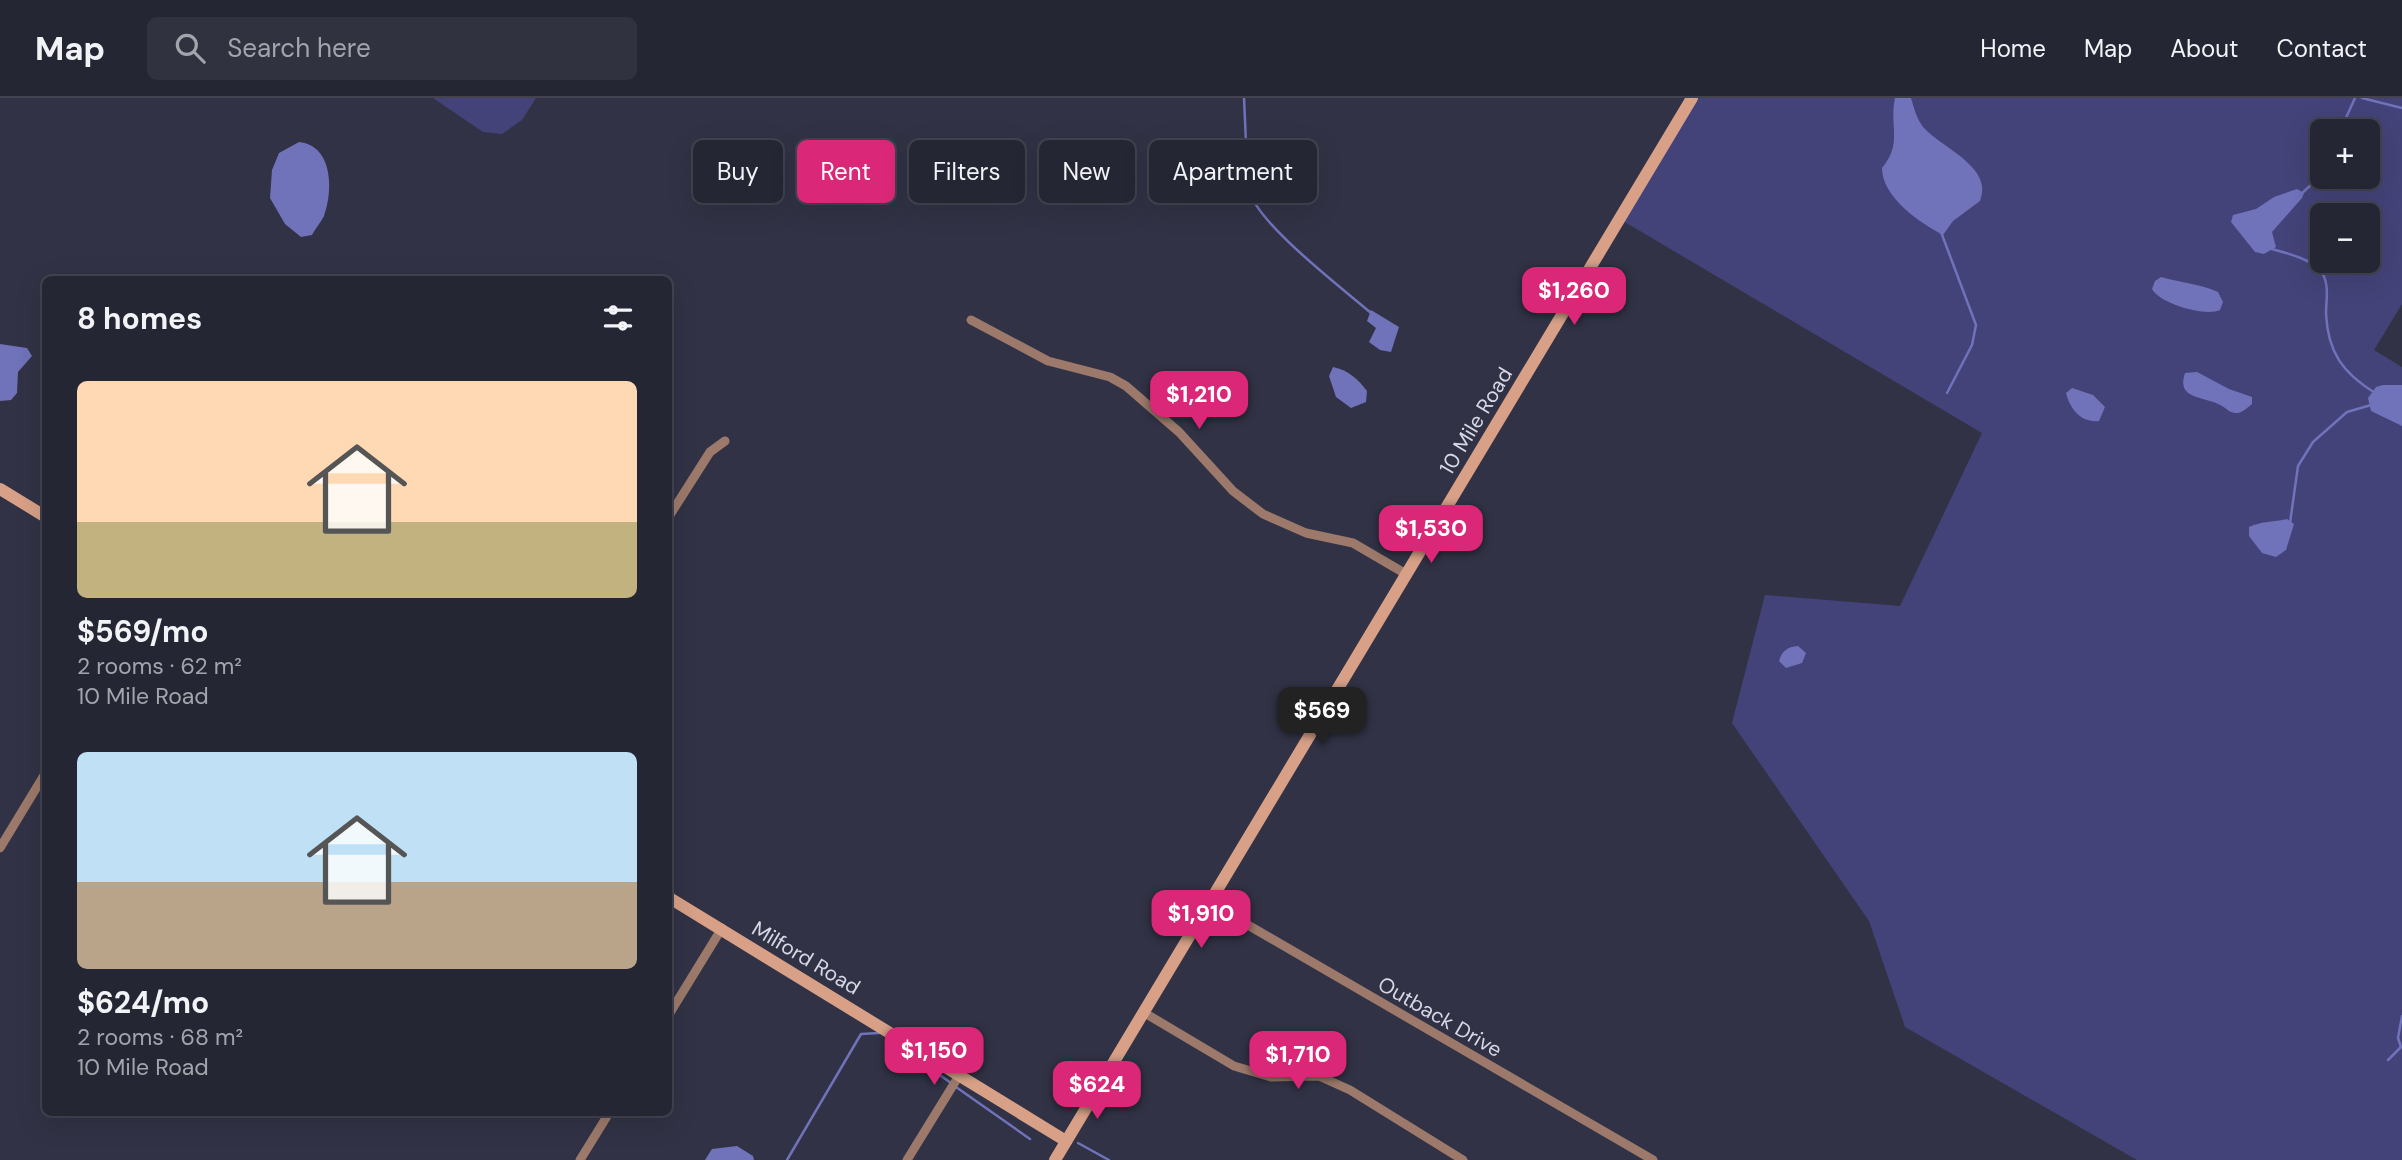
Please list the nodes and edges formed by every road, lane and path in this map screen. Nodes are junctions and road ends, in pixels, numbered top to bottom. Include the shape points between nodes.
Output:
1 (1692, 98) edge
2 (971, 320) dead end
3 (725, 441) dead end
4 (0, 489) edge
5 (672, 512) edge
6 (42, 515) edge
7 (1406, 574) junction
8 (42, 779) edge
9 (0, 848) edge
10 (672, 899) edge
11 (1210, 903) junction
12 (722, 928) junction
13 (672, 1009) edge
14 (1143, 1012) junction
15 (960, 1074) junction
16 (607, 1116) edge
17 (1066, 1141) junction
18 (580, 1160) edge
19 (907, 1160) edge
20 (1055, 1160) edge
21 (1462, 1160) edge
22 (1653, 1160) edge

1 - 7 main road, 10 Mile Road
2 - 7 street via 1048,361 1126,386 1261,513 1306,533 1353,543
3 - 5 street via 710,452
4 - 6 main road
7 - 11 main road, 10 Mile Road
8 - 9 street
10 - 12 main road, Milford Road
11 - 14 main road, 10 Mile Road
11 - 22 street, Outback Drive
12 - 13 street
12 - 15 main road, Milford Road
14 - 17 main road, 10 Mile Road
14 - 21 street via 1234,1066 1272,1077 1319,1076 1350,1090
15 - 17 main road, Milford Road
15 - 19 street
16 - 18 street
17 - 20 main road, 10 Mile Road

